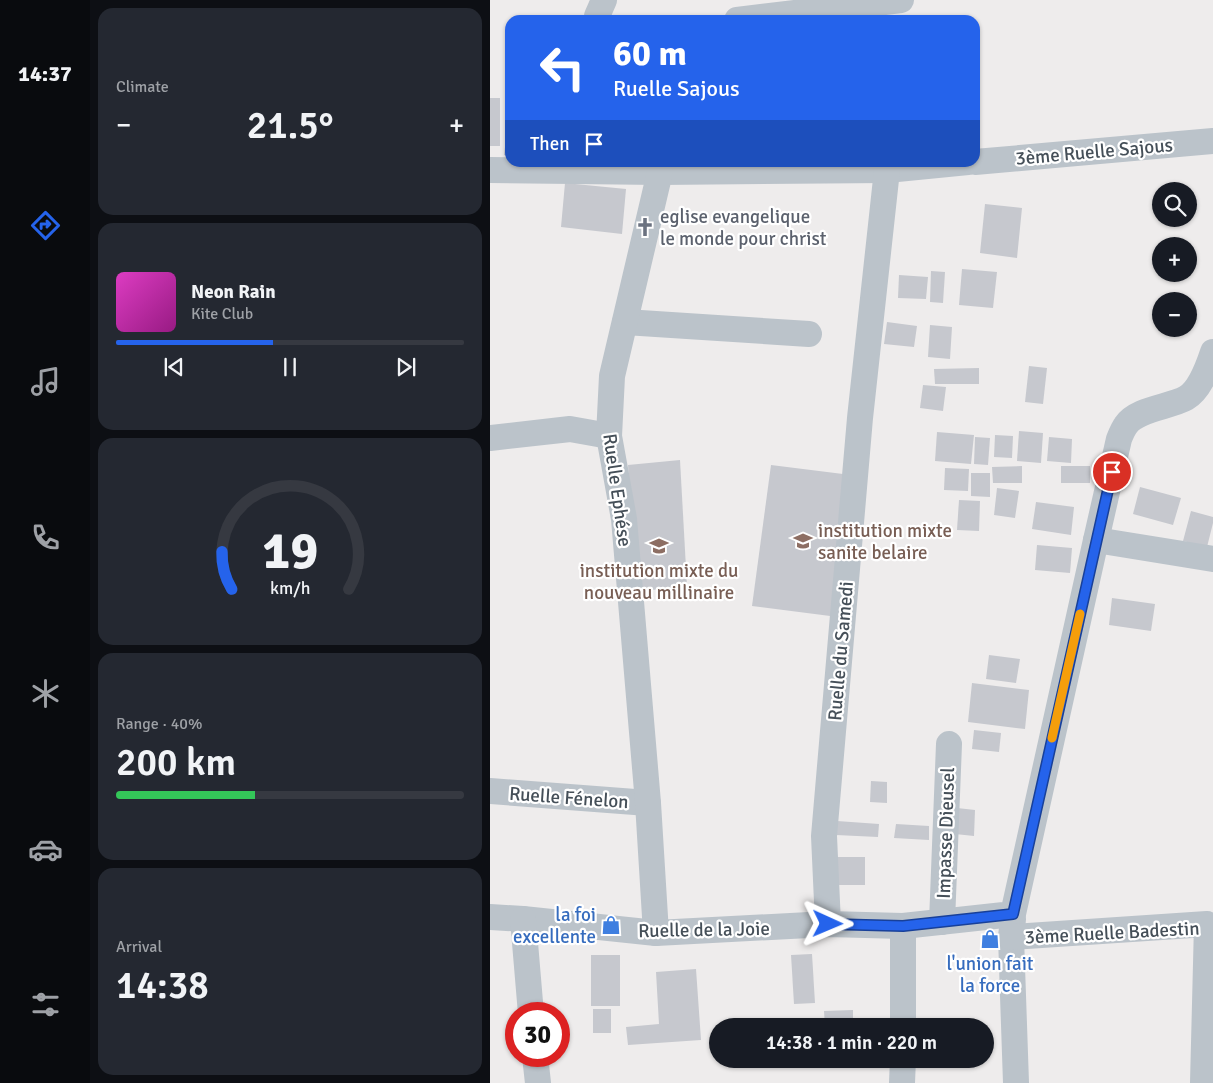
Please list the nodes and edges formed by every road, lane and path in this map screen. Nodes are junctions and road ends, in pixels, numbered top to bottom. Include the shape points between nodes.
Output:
1 (604, 0) edge
2 (901, 0) edge
3 (597, 15) edge
4 (778, 15) edge
5 (1213, 141) edge
6 (980, 162) edge
7 (917, 167) edge
8 (490, 170) edge
9 (887, 170) junction
10 (660, 172) junction
11 (625, 322) junction
12 (809, 334) dead end
13 (1213, 352) edge
14 (608, 436) junction
15 (490, 438) edge
16 (1096, 540) junction
17 (1213, 558) edge
18 (949, 744) dead end
19 (490, 791) edge
20 (648, 803) junction
21 (490, 917) edge
22 (523, 919) junction
23 (942, 922) junction
24 (828, 924) junction
25 (1210, 924) edge
26 (903, 926) junction
27 (1012, 926) junction
28 (656, 933) junction
29 (530, 1002) edge
30 (903, 1018) edge
31 (536, 1067) edge
32 (903, 1068) edge
33 (538, 1083) edge
34 (902, 1083) edge
35 (1016, 1083) edge
36 (1203, 1083) edge

1 - 3 street
2 - 4 street
5 - 6 street, 3ème Ruelle Sajous
7 - 9 street
8 - 10 street
9 - 10 street
9 - 24 street, Ruelle du Samedi via 860,418 824,836
10 - 11 street, Ruelle Ephése
11 - 12 street
11 - 14 street, Ruelle Ephése via 612,376
13 - 16 street via 1205,375 1187,398 1134,416 1126,424 1119,439
14 - 15 street via 570,429
14 - 20 street, Ruelle Ephése via 624,519
16 - 17 street
16 - 27 street
18 - 23 street, Impasse Dieusel
19 - 20 street, Ruelle Fénelon
20 - 28 street, Ruelle Ephése
21 - 22 street, Ruelle de la Joie
22 - 28 street, Ruelle de la Joie
22 - 29 street
23 - 26 street, 3ème Ruelle Badestin
23 - 27 street, 3ème Ruelle Badestin
24 - 26 street, Ruelle de la Joie
24 - 28 street, Ruelle de la Joie
25 - 27 street, 3ème Ruelle Badestin
25 - 36 street, 3ème Ruelle Badestin
26 - 30 street
27 - 35 street
31 - 33 street
32 - 34 street

